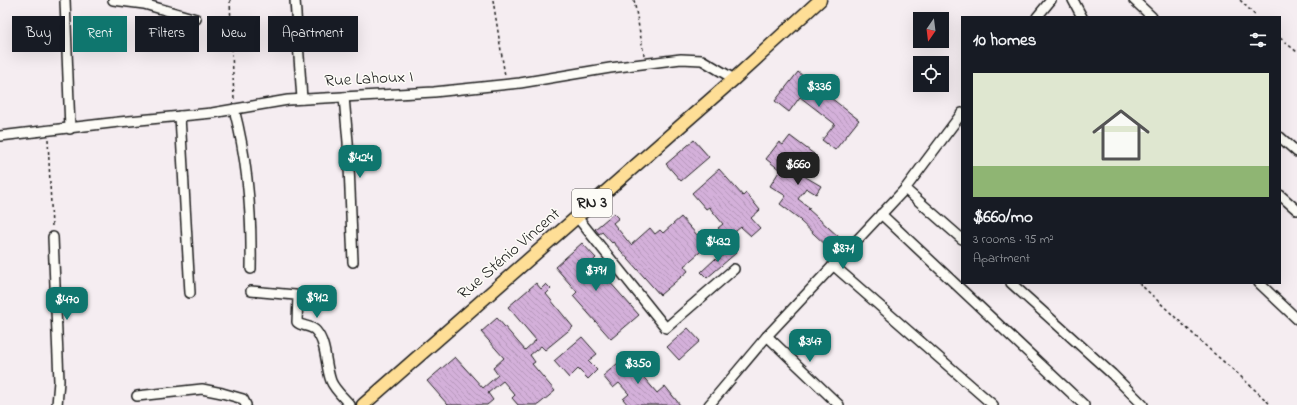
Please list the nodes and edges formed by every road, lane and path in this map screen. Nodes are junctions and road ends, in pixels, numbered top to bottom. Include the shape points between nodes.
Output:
1 (65, 0) edge
2 (114, 0) edge
3 (230, 0) edge
4 (295, 0) edge
5 (493, 0) edge
6 (634, 0) edge
7 (820, 0) edge
8 (1051, 0) edge
9 (1073, 0) edge
10 (1134, 0) edge
11 (1240, 0) edge
12 (189, 16) edge
13 (1038, 16) edge
14 (1081, 16) edge
15 (1151, 16) edge
16 (1256, 16) edge
17 (1281, 39) edge
18 (1297, 52) edge
19 (646, 63) junction
20 (734, 80) junction
21 (506, 84) junction
22 (344, 97) junction
23 (302, 99) junction
24 (234, 109) junction
25 (961, 114) edge
26 (180, 116) junction
27 (70, 129) junction
28 (48, 131) junction
29 (0, 136) edge
30 (1281, 138) edge
31 (1297, 152) edge
32 (905, 188) junction
33 (1281, 196) edge
34 (1297, 210) edge
35 (881, 214) junction
36 (577, 217) junction
37 (53, 238) joint
38 (961, 238) edge
39 (353, 262) dead end
40 (833, 265) junction
41 (251, 269) dead end
42 (734, 269) dead end
43 (1012, 284) edge
44 (1140, 284) edge
45 (1259, 284) edge
46 (251, 291) dead end
47 (190, 293) dead end
48 (1297, 318) edge
49 (767, 336) junction
50 (137, 396) dead end
51 (57, 405) edge
52 (246, 405) edge
53 (350, 405) edge
54 (363, 405) edge
55 (709, 405) edge
56 (838, 405) edge
57 (993, 405) edge
58 (1084, 405) edge
59 (1143, 405) edge
60 (1272, 405) edge

1 - 27 street
2 - 12 street via 144,4
3 - 24 path
4 - 23 street
5 - 21 path
6 - 19 path
7 - 20 main road, Rue Sténio Vincent / RN 3
8 - 13 street
9 - 14 street
10 - 15 street
11 - 16 path
17 - 18 path
19 - 20 street, Rue Lahoux I via 681,59 702,60
19 - 21 street, Rue Lahoux I
20 - 36 main road, Rue Sténio Vincent / RN 3
21 - 22 street, Rue Lahoux I via 434,92
22 - 23 street, Rue Lahoux I
22 - 39 street
23 - 24 street, Rue Lahoux I
24 - 26 street, Rue Lahoux I
24 - 41 street via 250,193
25 - 32 street
26 - 27 street, Rue Lahoux I
26 - 47 street
27 - 28 street, Rue Lahoux I
28 - 29 street, Rue Lahoux I
28 - 37 path
30 - 31 street
32 - 35 street
32 - 38 street
33 - 34 street
35 - 40 street
35 - 58 street
36 - 42 street via 666,328
36 - 54 main road, Rue Sténio Vincent / RN 3
37 - 51 street via 59,381
40 - 49 street
40 - 57 street
43 - 59 street
44 - 60 path
45 - 48 street
46 - 53 street via 298,297 296,322 314,329 320,337 332,382
49 - 55 street
49 - 56 street
50 - 52 street via 202,389 243,399

